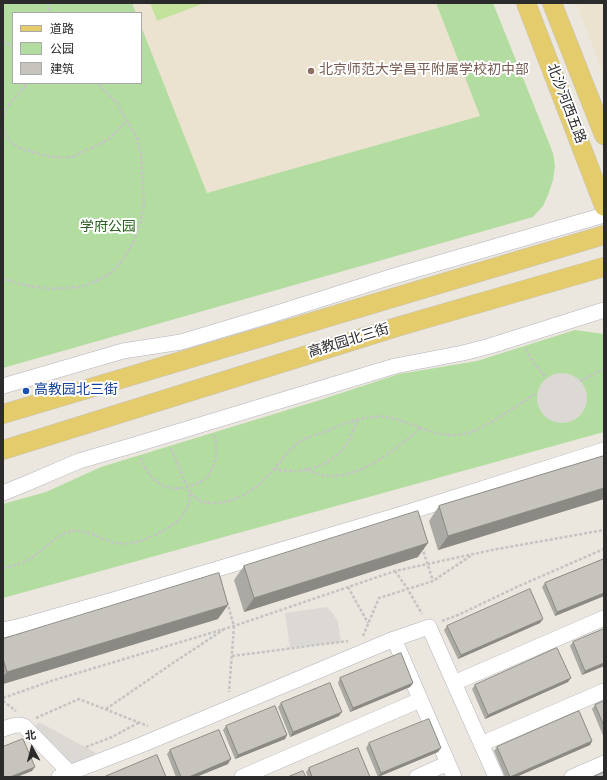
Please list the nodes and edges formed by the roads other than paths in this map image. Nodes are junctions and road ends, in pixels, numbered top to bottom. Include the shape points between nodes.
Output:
1 (526, 3) edge
2 (552, 3) edge
3 (604, 135) edge
4 (604, 206) edge
5 (604, 216) edge
6 (604, 235) edge
7 (604, 267) edge
8 (604, 310) edge
9 (3, 386) edge
10 (3, 414) edge
11 (3, 450) edge
12 (604, 450) edge
13 (3, 492) edge
14 (604, 618) edge
15 (3, 630) edge
16 (394, 639) junction
17 (454, 683) junction
18 (604, 691) edge
19 (420, 700) junction
20 (3, 729) edge
21 (481, 744) junction
22 (604, 763) edge
23 (451, 770) edge
24 (67, 776) edge
25 (242, 777) edge
26 (417, 777) edge
27 (496, 777) edge
28 (572, 777) edge

1 - 4 main road, 北沙河西五路
2 - 3 main road, 北沙河西五路
5 - 9 street via 394,276 181,342 123,350
6 - 10 main road, 高教园北三街
7 - 11 main road, 高教园北三街 via 393,329
8 - 13 street via 490,346 395,366 79,460
12 - 15 street via 120,598
14 - 17 street
16 - 17 street via 429,627
16 - 19 street
16 - 24 street
17 - 21 street
18 - 21 street
19 - 23 street
19 - 25 street
20 - 24 street via 15,725 24,726
21 - 27 street
22 - 28 street
23 - 26 street

